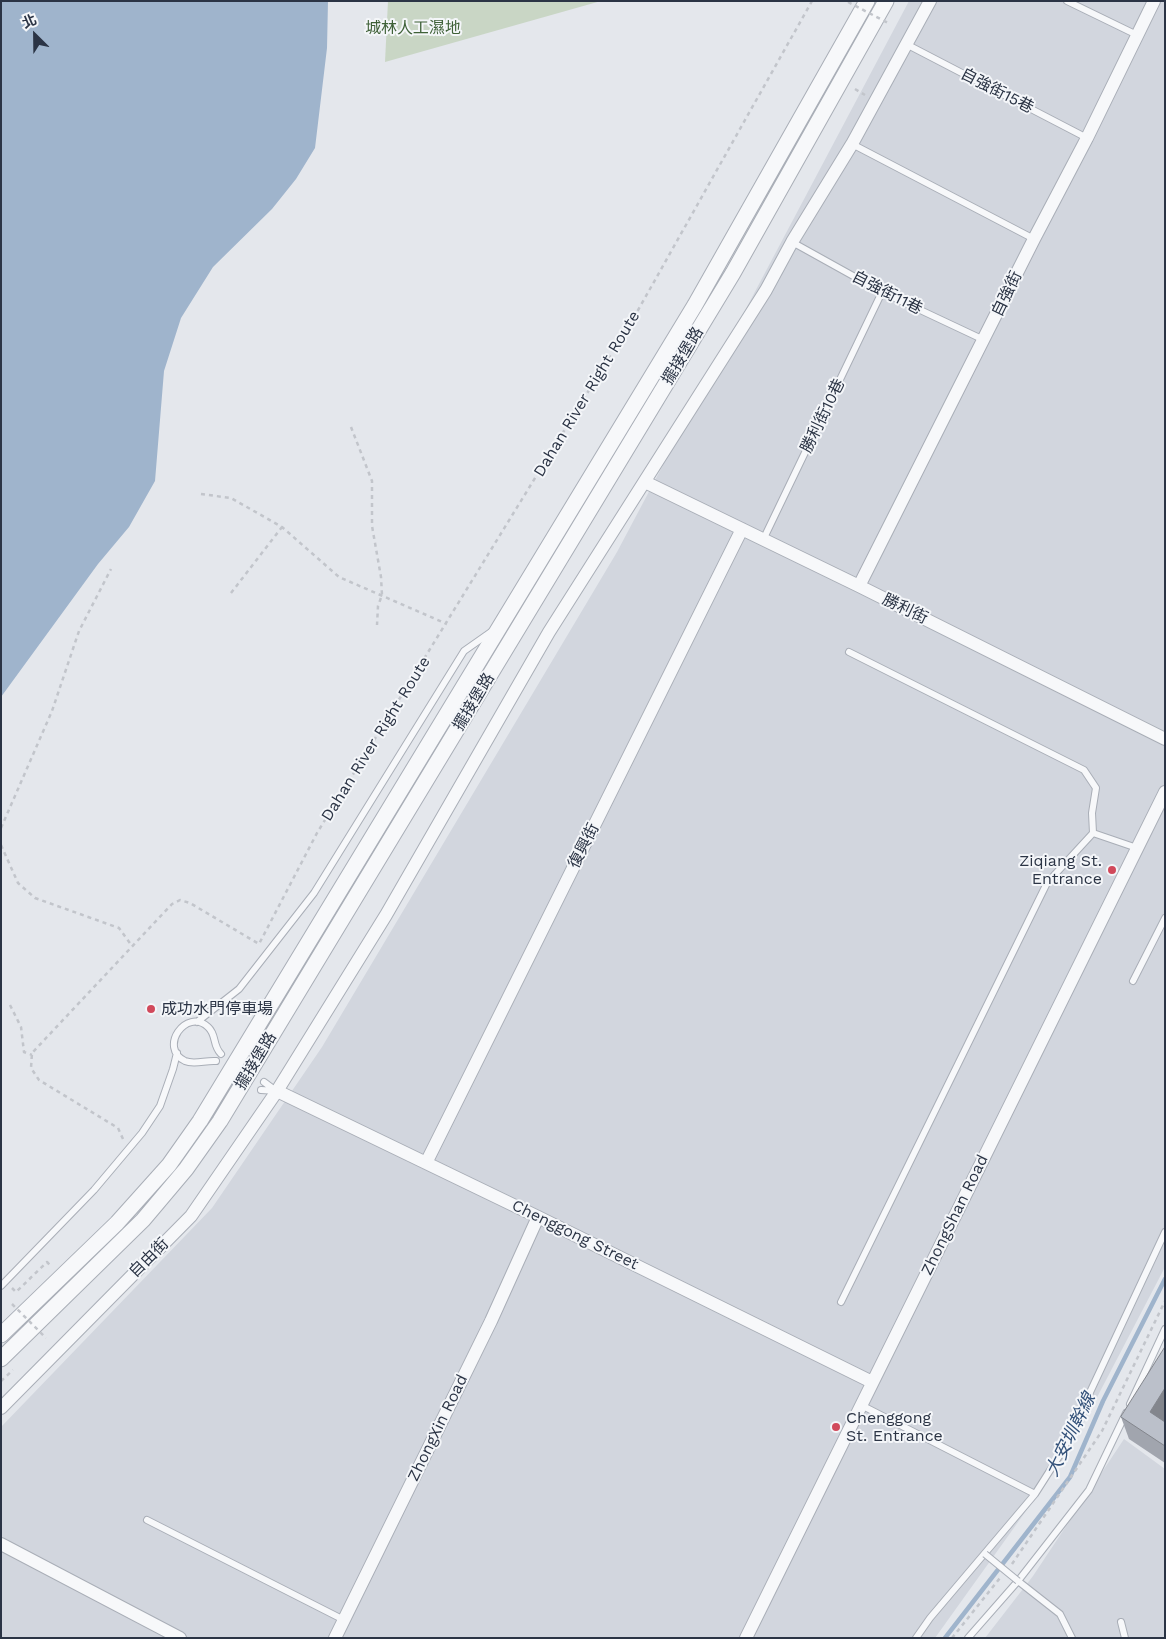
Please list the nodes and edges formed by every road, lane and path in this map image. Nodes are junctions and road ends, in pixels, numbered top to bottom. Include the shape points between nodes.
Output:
1 (812, 1) edge
2 (867, 1) edge
3 (886, 1) edge
4 (930, 1) edge
5 (1067, 1) edge
6 (1154, 1) edge
7 (848, 2) edge
8 (890, 24) dead end
9 (1137, 35) junction
10 (906, 44) junction
11 (1087, 138) junction
12 (852, 144) junction
13 (1034, 239) junction
14 (792, 242) junction
15 (882, 292) junction
16 (984, 340) junction
17 (350, 428) dead end
18 (645, 482) junction
19 (200, 494) dead end
20 (282, 527) junction
21 (742, 529) junction
22 (763, 540) junction
23 (111, 569) dead end
24 (859, 586) junction
25 (231, 593) dead end
26 (382, 595) junction
27 (447, 624) junction
28 (377, 625) dead end
29 (500, 626) junction
30 (849, 652) dead end
31 (1165, 739) edge
32 (1165, 792) edge
33 (1, 828) edge
34 (1093, 833) junction
35 (1, 845) edge
36 (1137, 848) junction
37 (1165, 918) edge
38 (132, 946) junction
39 (1133, 980) dead end
40 (10, 1005) dead end
41 (197, 1022) junction
42 (177, 1053) junction
43 (221, 1054) dead end
44 (32, 1055) junction
45 (216, 1061) dead end
46 (264, 1082) dead end
47 (261, 1090) dead end
48 (277, 1092) junction
49 (122, 1146) dead end
50 (426, 1163) junction
51 (538, 1217) junction
52 (1165, 1232) edge
53 (51, 1266) dead end
54 (1, 1286) edge
55 (16, 1292) dead end
56 (1165, 1301) edge
57 (841, 1302) dead end
58 (12, 1304) dead end
59 (1165, 1329) edge
60 (1, 1335) edge
61 (46, 1338) dead end
62 (1, 1359) edge
63 (10, 1372) dead end
64 (1, 1381) edge
65 (872, 1382) junction
66 (861, 1405) junction
67 (1, 1408) edge
68 (1035, 1494) junction
69 (147, 1520) dead end
70 (1, 1544) edge
71 (985, 1554) junction
72 (1011, 1565) dead end
73 (1005, 1572) dead end
74 (1018, 1581) junction
75 (344, 1620) junction
76 (1121, 1622) dead end
77 (180, 1638) edge
78 (335, 1638) edge
79 (746, 1638) edge
80 (916, 1638) edge
81 (952, 1638) edge
82 (968, 1638) edge
83 (1072, 1638) edge
84 (1125, 1638) edge

1 - 27 path, Dahan River Right Route via 637,312
2 - 29 street, 擺接堡路 via 695,304
3 - 62 street, 擺接堡路 via 733,272 220,1121 144,1220
4 - 10 street, 自由街
5 - 9 lane
6 - 9 street, 自強街
7 - 8 path, bridge
9 - 11 street, 自強街
10 - 11 lane, 自強街15巷
10 - 12 street, 自由街
11 - 13 street, 自強街
12 - 13 lane
12 - 14 street, 自由街
13 - 16 street, 自強街
14 - 15 lane, 自強街11巷
14 - 18 street, 自由街 via 766,290
15 - 16 lane, 自強街11巷
15 - 22 lane, 勝利街10巷
16 - 24 street, 自強街
17 - 26 path via 372,481 372,526 382,577
18 - 21 street, 勝利街
18 - 48 street, 自由街 via 550,632 386,915
19 - 20 path via 231,498
20 - 25 path
20 - 26 path via 339,577
21 - 22 street, 勝利街
21 - 50 street, 復興街
22 - 24 street, 勝利街
23 - 33 path via 79,631 52,710
24 - 31 street, 勝利街
26 - 27 path
26 - 28 path
27 - 38 path, Dahan River Right Route via 317,833 259,944 180,900 172,904
29 - 41 lane via 464,651 314,892 239,989
29 - 60 street, 擺接堡路 via 200,1121 168,1165 117,1223
30 - 34 lane via 1084,770 1096,788
32 - 36 street, ZhongShan Road
34 - 36 lane
34 - 57 lane via 1047,883
35 - 38 path via 18,883 35,898 119,928
36 - 65 street, ZhongShan Road
37 - 39 lane
38 - 44 path, Dahan River Right Route
40 - 44 path via 21,1027 24,1052
41 - 42 lane via 186,1024 177,1031 174,1042
41 - 43 lane via 207,1026 213,1034 216,1049
42 - 45 lane via 194,1063
42 - 54 lane via 160,1106 142,1133 94,1190
44 - 49 path via 31,1068 38,1080 118,1128 123,1136
46 - 48 lane, Chenggong Street
47 - 48 lane, Chenggong Street
48 - 50 street, Chenggong Street
48 - 67 street, 自由街 via 190,1216
50 - 51 street, Chenggong Street
51 - 65 street, Chenggong Street
51 - 75 street, ZhongXin Road via 491,1321
52 - 68 lane via 1063,1450
53 - 55 path via 47,1262
56 - 72 path via 1102,1430
58 - 61 path, bridge
59 - 74 lane via 1090,1490
63 - 64 path
65 - 66 street, ZhongShan Road
66 - 68 lane
66 - 79 street, ZhongShan Road
68 - 71 lane
69 - 75 lane
70 - 77 street
71 - 74 lane, bridge
71 - 80 lane
73 - 81 path
74 - 82 lane
74 - 83 lane via 1060,1614
75 - 78 street, ZhongXin Road
76 - 84 lane

